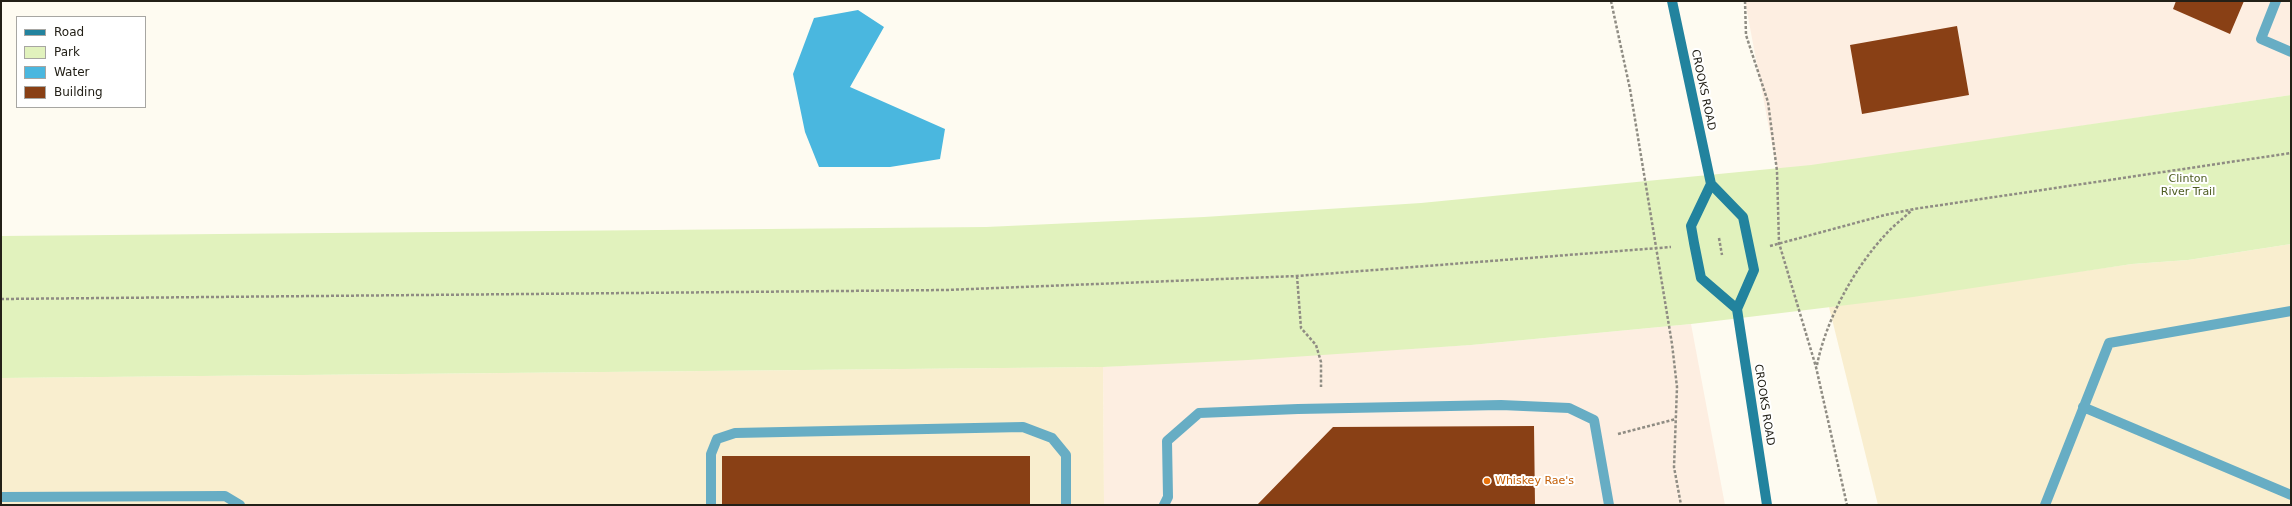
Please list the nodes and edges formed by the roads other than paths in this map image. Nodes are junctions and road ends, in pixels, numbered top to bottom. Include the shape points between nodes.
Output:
1 (1672, 1) edge
2 (2276, 1) edge
3 (2291, 52) edge
4 (1711, 184) junction
5 (1737, 309) junction
6 (2291, 311) edge
7 (2084, 407) junction
8 (2291, 495) edge
9 (1, 496) edge
10 (240, 505) edge
11 (711, 505) edge
12 (1066, 505) edge
13 (1164, 505) edge
14 (1609, 505) edge
15 (1767, 505) edge
16 (2045, 505) edge

1 - 4 main road, CROOKS ROAD
2 - 3 lane via 2261,39
4 - 5 main road via 1743,217 1754,270
4 - 5 main road via 1691,226 1695,250 1701,278
5 - 15 main road, CROOKS ROAD
6 - 7 lane via 2109,343
7 - 8 lane
7 - 16 lane
9 - 10 lane via 225,496
11 - 12 lane via 711,454 717,439 735,433 1023,427 1052,438 1066,455
13 - 14 lane via 1168,497 1167,441 1199,413 1501,405 1569,408 1594,420

